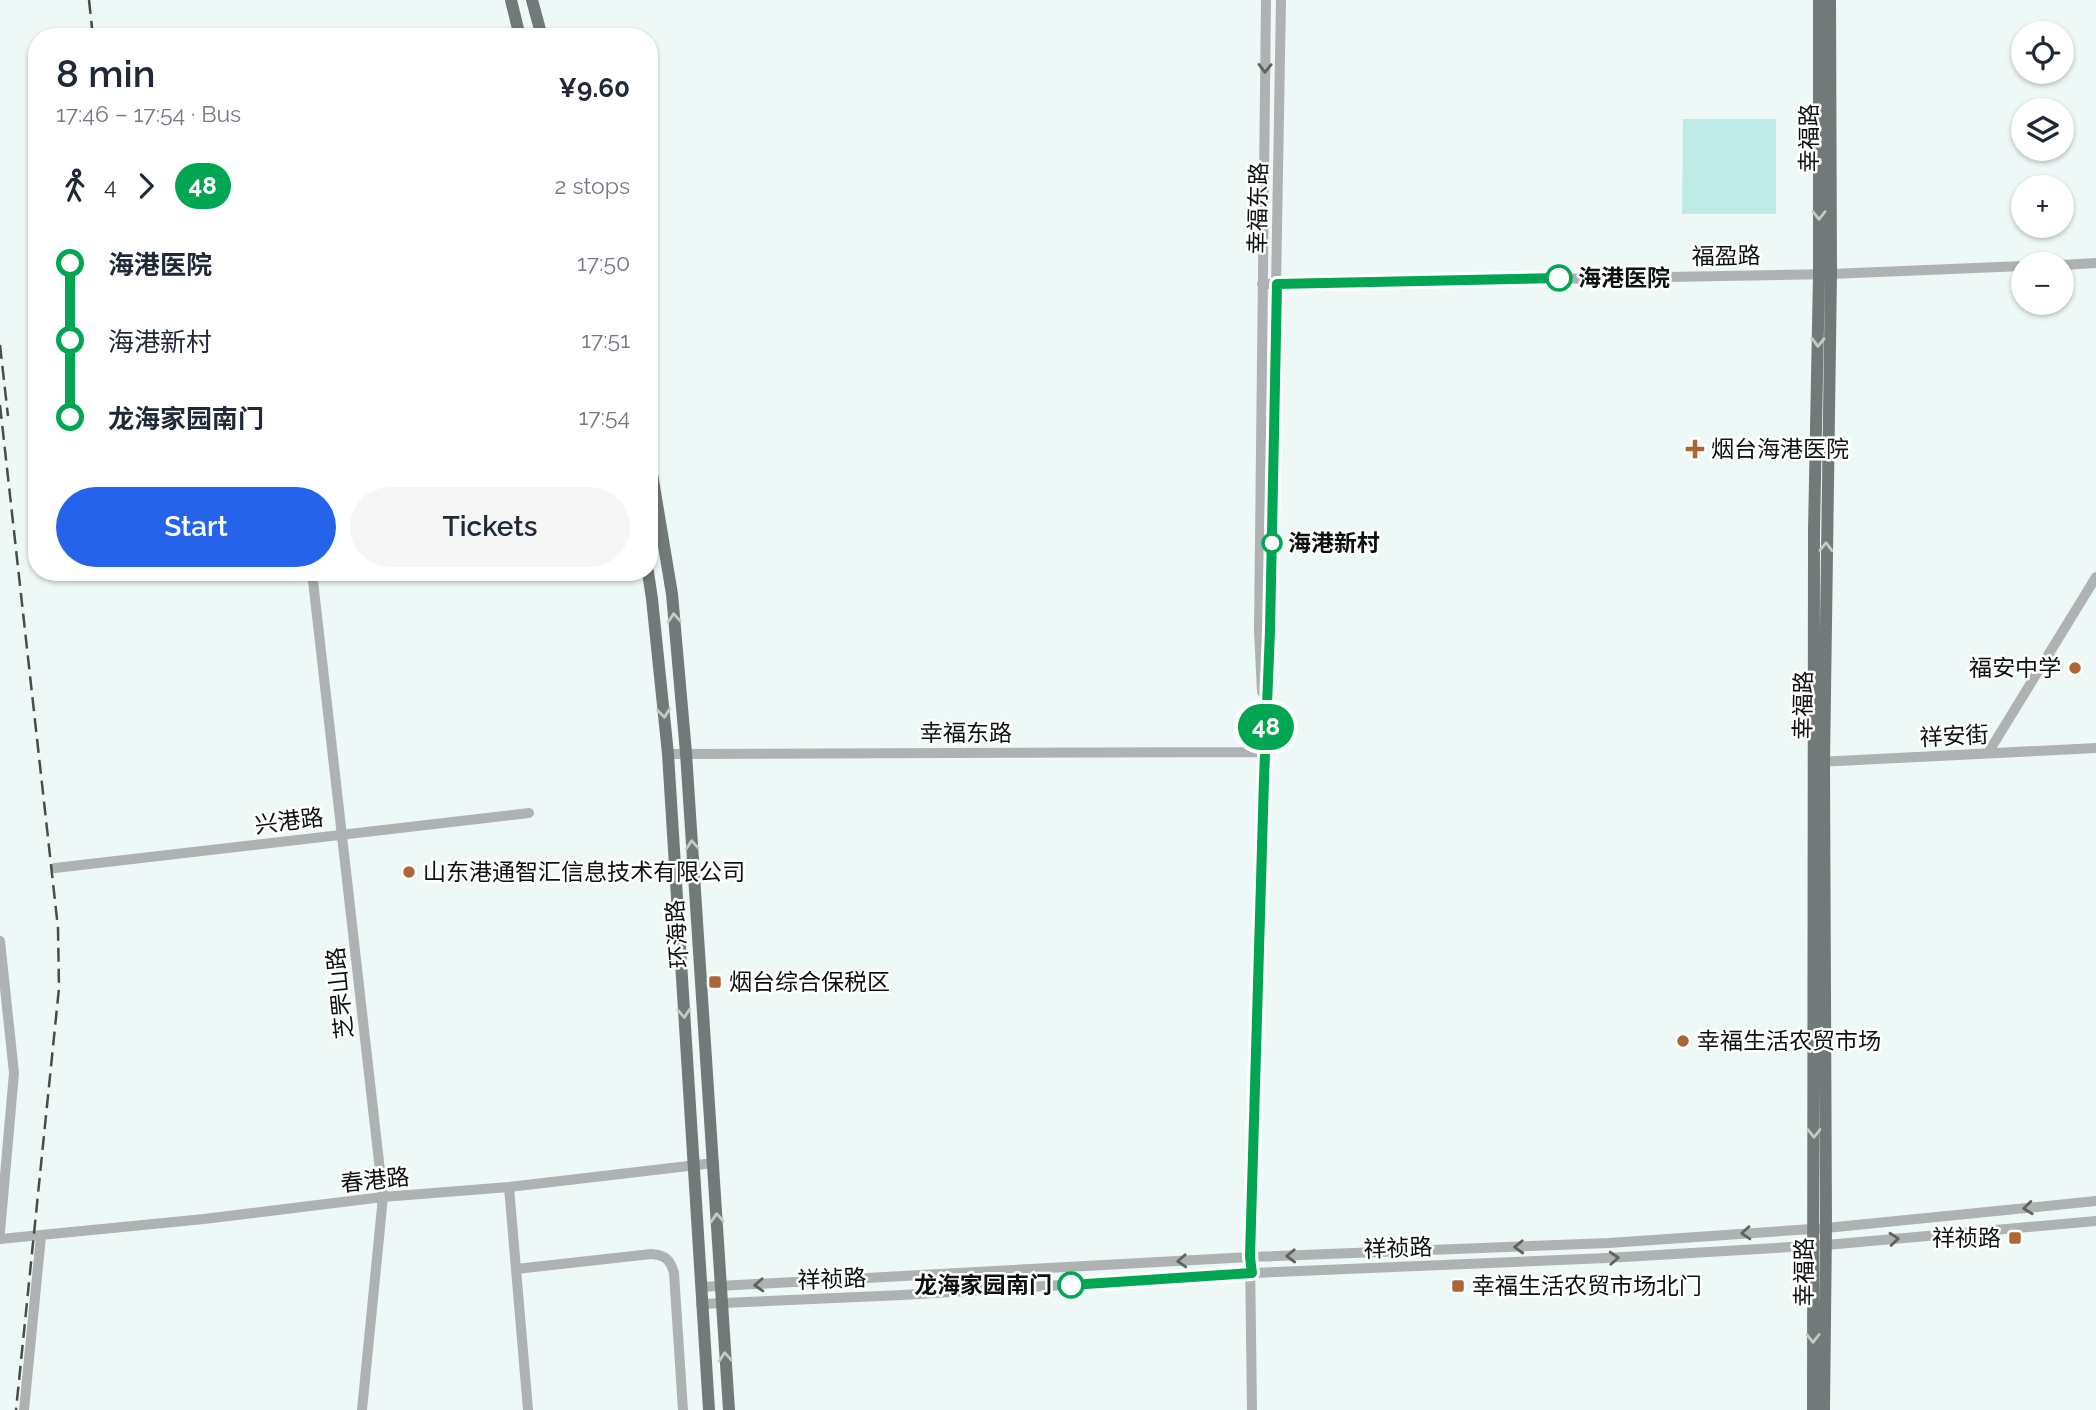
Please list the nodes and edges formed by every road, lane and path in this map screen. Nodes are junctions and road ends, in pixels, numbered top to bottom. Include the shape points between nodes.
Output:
1 (511, 0) edge
2 (532, 0) edge
3 (1266, 0) edge
4 (1281, 0) edge
5 (1819, 0) edge
6 (1830, 0) edge
7 (518, 28) edge
8 (540, 28) edge
9 (2096, 263) edge
10 (2074, 264) edge
11 (2011, 266) edge
12 (1825, 274) junction
13 (1262, 284) junction
14 (1277, 284) junction
15 (658, 535) edge
16 (2096, 577) edge
17 (313, 581) edge
18 (649, 581) edge
19 (2096, 748) edge
20 (1264, 752) junction
21 (686, 753) junction
22 (1988, 753) junction
23 (668, 754) junction
24 (1819, 763) junction
25 (529, 813) dead end
26 (342, 834) junction
27 (55, 868) dead end
28 (0, 941) edge
29 (714, 1163) junction
30 (694, 1164) junction
31 (509, 1187) junction
32 (383, 1197) junction
33 (2096, 1201) edge
34 (2096, 1221) edge
35 (1820, 1228) junction
36 (0, 1232) edge
37 (41, 1236) junction
38 (0, 1239) edge
39 (1820, 1245) junction
40 (1250, 1257) junction
41 (516, 1269) junction
42 (1252, 1273) junction
43 (721, 1286) junction
44 (701, 1287) junction
45 (722, 1303) junction
46 (701, 1304) junction
47 (24, 1410) edge
48 (362, 1410) edge
49 (528, 1410) edge
50 (683, 1410) edge
51 (709, 1410) edge
52 (729, 1410) edge
53 (1252, 1410) edge
54 (1813, 1410) edge
55 (1824, 1410) edge

1 - 7 main road
2 - 8 main road
3 -> 13 street, 幸福东路
4 - 14 street, 幸福东路
5 -> 12 main road, 幸福路
6 - 12 main road, 幸福路
9 - 10 street
11 - 12 street, 福盈路
12 - 14 street, 福盈路
12 - 24 main road, 幸福路 via 1814,531
13 - 14 street, 福盈路
13 - 20 street, 幸福东路 via 1259,631
14 - 20 street, 幸福东路
21 -> 15 main road, 环海路 via 672,594
16 - 22 street
17 - 26 street, 芝罘山路
18 -> 23 main road, 环海路
19 - 22 street, 祥安街
20 - 21 street, 幸福东路
20 - 40 street, 幸福东路
21 - 23 street, 幸福东路
29 -> 21 main road, 环海路
22 - 24 street, 祥安街
23 -> 30 main road, 环海路
24 - 35 main road, 幸福路
25 - 26 street, 兴港路
26 - 27 street, 兴港路
26 - 32 street, 芝罘山路
28 - 36 street via 14,1073
29 - 30 street, 春港路
43 -> 29 main road, 环海路
30 - 31 street, 春港路
30 - 44 main road, 环海路
31 - 32 street, 春港路
31 - 41 street
32 - 37 street, 春港路
32 - 48 street, 芝罘山路
33 -> 35 street, 祥祯路
39 -> 34 street, 祥祯路
35 - 39 main road, 幸福路
35 -> 40 street, 祥祯路 via 1609,1244
37 - 38 street, 春港路
37 - 47 street
42 -> 39 street, 祥祯路
39 -> 54 main road, 幸福路
39 - 55 main road, 幸福路
40 - 42 street, 幸福东路
40 -> 43 street, 祥祯路
41 - 49 street
41 - 50 street via 651,1254 671,1262
42 - 45 street, 祥祯路
42 - 53 street, 幸福东路
43 - 44 street, 祥祯路
43 - 45 main road, 环海路
44 - 46 main road, 环海路
45 - 46 street, 祥祯路
52 -> 45 main road, 环海路
46 - 51 main road, 环海路

